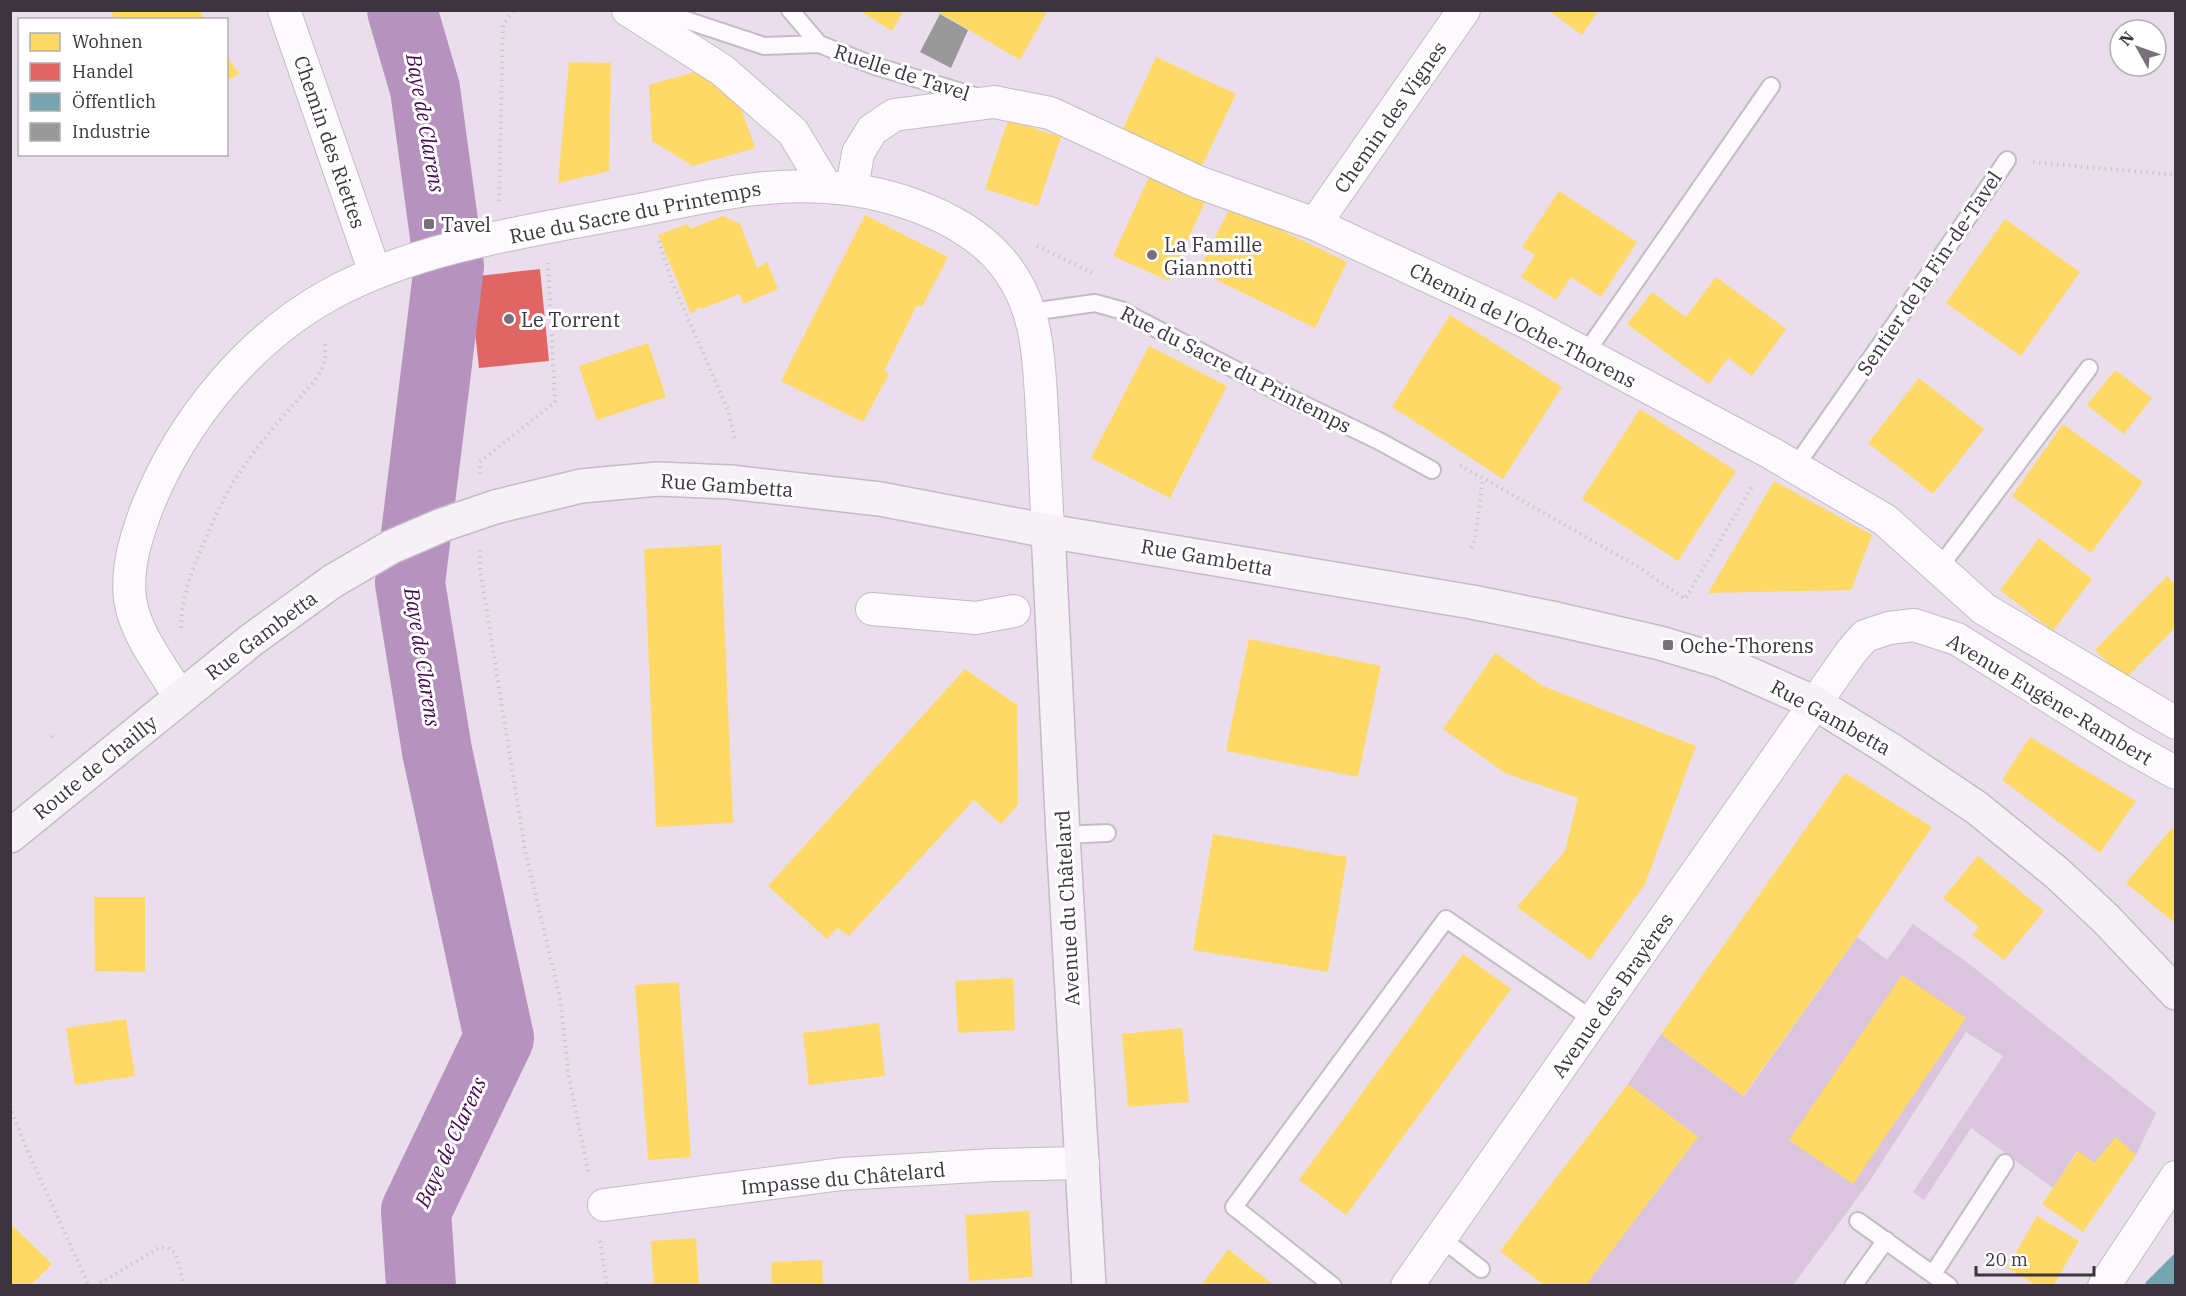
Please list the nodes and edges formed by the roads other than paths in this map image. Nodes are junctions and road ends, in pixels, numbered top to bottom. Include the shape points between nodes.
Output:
1 (284, 10) edge
2 (628, 10) edge
3 (656, 10) edge
4 (790, 10) edge
5 (1464, 10) edge
6 (819, 44) junction
7 (1771, 86) dead end
8 (994, 102) junction
9 (2007, 160) road end
10 (839, 188) junction
11 (1315, 224) junction
12 (375, 273) junction
13 (1031, 312) junction
14 (1585, 354) junction
15 (2089, 368) dead end
16 (1795, 466) junction
17 (1432, 470) dead end
18 (1048, 531) junction
19 (1939, 568) junction
20 (872, 609) dead end
21 (1014, 611) dead end
22 (180, 698) junction
23 (1815, 703) junction
24 (2175, 723) edge
25 (2175, 773) edge
26 (1107, 834) dead end
27 (1063, 835) junction
28 (10, 836) edge
29 (2175, 993) edge
30 (1595, 1021) junction
31 (1083, 1163) junction
32 (2006, 1163) dead end
33 (2175, 1177) edge
34 (597, 1205) road end
35 (1858, 1221) dead end
36 (1441, 1238) junction
37 (1886, 1240) junction
38 (1481, 1269) dead end
39 (1934, 1274) junction
40 (1409, 1284) edge
41 (1089, 1286) edge
42 (1333, 1286) edge
43 (1853, 1286) edge
44 (1949, 1286) edge
45 (2104, 1286) edge

1 - 12 street, Chemin des Riettes
2 - 10 street via 722,70 793,132
3 - 6 lane via 764,46
4 - 6 lane, Ruelle de Tavel
5 - 11 street, Chemin des Vignes
6 - 8 lane, Ruelle de Tavel via 875,66
7 - 14 lane
8 - 10 street, Chemin de l'Oche-Thorens via 894,115 872,130
8 - 11 street, Chemin de l'Oche-Thorens via 1050,113 1198,182
9 - 16 lane, Sentier de la Fin-de-Tavel
10 - 12 street, Rue du Sacre du Printemps via 753,188 486,240
10 - 13 street, Rue du Sacre du Printemps via 893,199 929,211 966,230 1008,268
11 - 14 street, Chemin de l'Oche-Thorens via 1526,322
12 - 22 street, Rue du Sacre du Printemps via 303,311 251,354 189,427 156,486 140,525 130,567 130,601 142,634
13 - 17 lane, Rue du Sacre du Printemps via 1095,303 1120,310
13 - 18 street, Rue du Sacre du Printemps via 1038,348
14 - 16 street, Chemin de l'Oche-Thorens
15 - 19 lane
16 - 19 street, Chemin de l'Oche-Thorens via 1885,520
18 - 22 main road, Rue Gambetta, bridge via 880,499 706,481 658,479 487,496 442,525 391,547 333,581
18 - 23 main road, Rue Gambetta via 1556,618 1720,661
18 - 27 main road, Avenue du Châtelard
19 - 24 street, Chemin de l'Oche-Thorens via 1984,609
20 - 21 street via 976,618
22 - 28 main road, Route de Chailly
23 - 25 street, Avenue Eugène-Rambert via 1865,636 1914,625 1957,639
23 - 29 main road, Rue Gambetta via 1977,808 2074,888
23 - 30 street, Avenue des Brayères
26 - 27 lane
27 - 31 main road, Avenue du Châtelard
30 - 36 street, Avenue des Brayères
30 - 42 lane via 1446,919 1233,1207
31 - 34 street, Impasse du Châtelard via 842,1174
31 - 41 main road, Avenue du Châtelard
32 - 39 lane
33 - 45 street
35 - 37 lane
36 - 38 lane
36 - 40 street, Avenue des Brayères
37 - 39 lane
37 - 43 lane
39 - 44 lane

